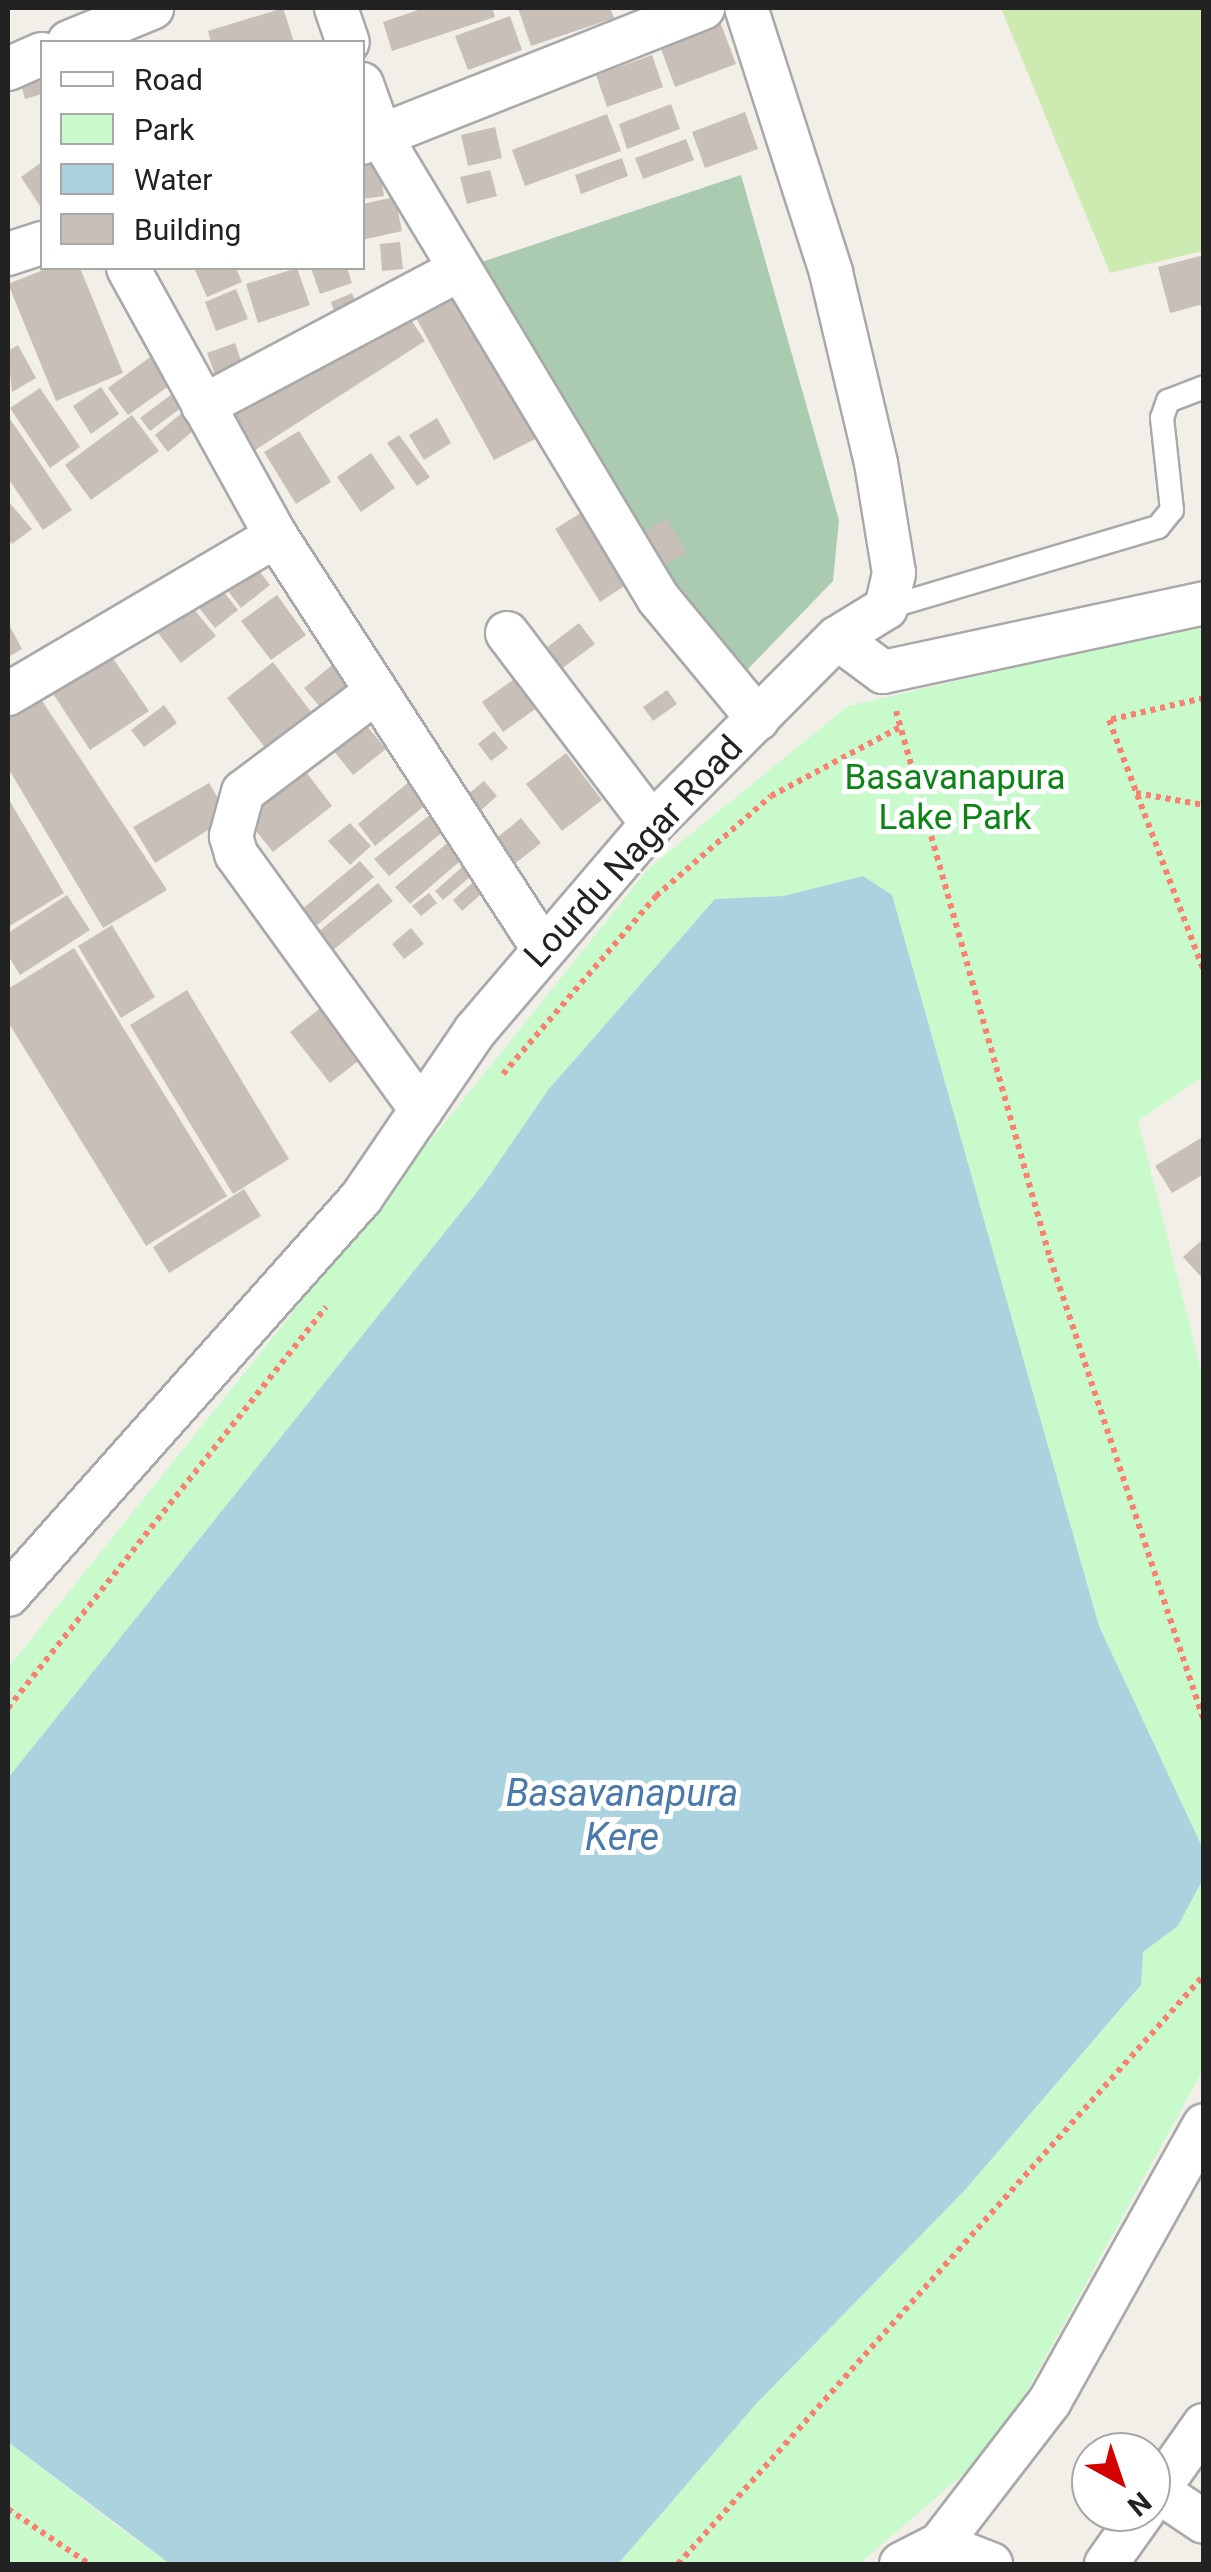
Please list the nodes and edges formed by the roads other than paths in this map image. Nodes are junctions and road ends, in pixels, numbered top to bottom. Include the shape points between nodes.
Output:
1 (152, 8) edge
2 (336, 8) edge
3 (702, 8) edge
4 (746, 8) edge
5 (74, 40) edge
6 (347, 40) edge
7 (40, 55) edge
8 (8, 68) edge
9 (365, 101) edge
10 (372, 140) edge
11 (40, 244) edge
12 (8, 254) edge
13 (129, 270) edge
14 (459, 270) junction
15 (1204, 387) edge
16 (204, 406) junction
17 (276, 536) junction
18 (1204, 603) edge
19 (886, 608) junction
20 (507, 632) dead end
21 (836, 638) junction
22 (376, 692) junction
23 (8, 694) edge
24 (758, 719) junction
25 (652, 824) junction
26 (543, 948) junction
27 (421, 1110) junction
28 (8, 1592) edge
29 (1204, 2125) edge
30 (1204, 2425) edge
31 (1171, 2471) edge
32 (1171, 2509) edge
33 (1204, 2522) edge
34 (1128, 2532) edge
35 (940, 2544) junction
36 (901, 2564) edge
37 (992, 2564) edge
38 (1106, 2564) edge

1 - 5 street
2 - 6 street
3 - 10 street
4 - 19 street via 831,272 876,463 894,573
7 - 8 street
9 - 10 street
10 - 14 street
11 - 12 street
13 - 16 street
14 - 16 street
14 - 24 street via 658,598
15 - 19 lane via 1168,400 1162,418 1172,510 1158,526
16 - 17 street
17 - 22 street
17 - 23 street
18 - 21 street via 883,672
19 - 21 street, Lourdu Nagar Road
20 - 25 street
21 - 24 street, Lourdu Nagar Road
22 - 26 street
22 - 27 street via 243,792 231,836 236,854
24 - 25 street, Lourdu Nagar Road
25 - 26 street, Lourdu Nagar Road
26 - 27 street, Lourdu Nagar Road
27 - 28 street, Lourdu Nagar Road via 360,1198
29 - 35 street via 1050,2401
30 - 31 street
32 - 33 street
34 - 38 street
35 - 36 street
35 - 37 street

